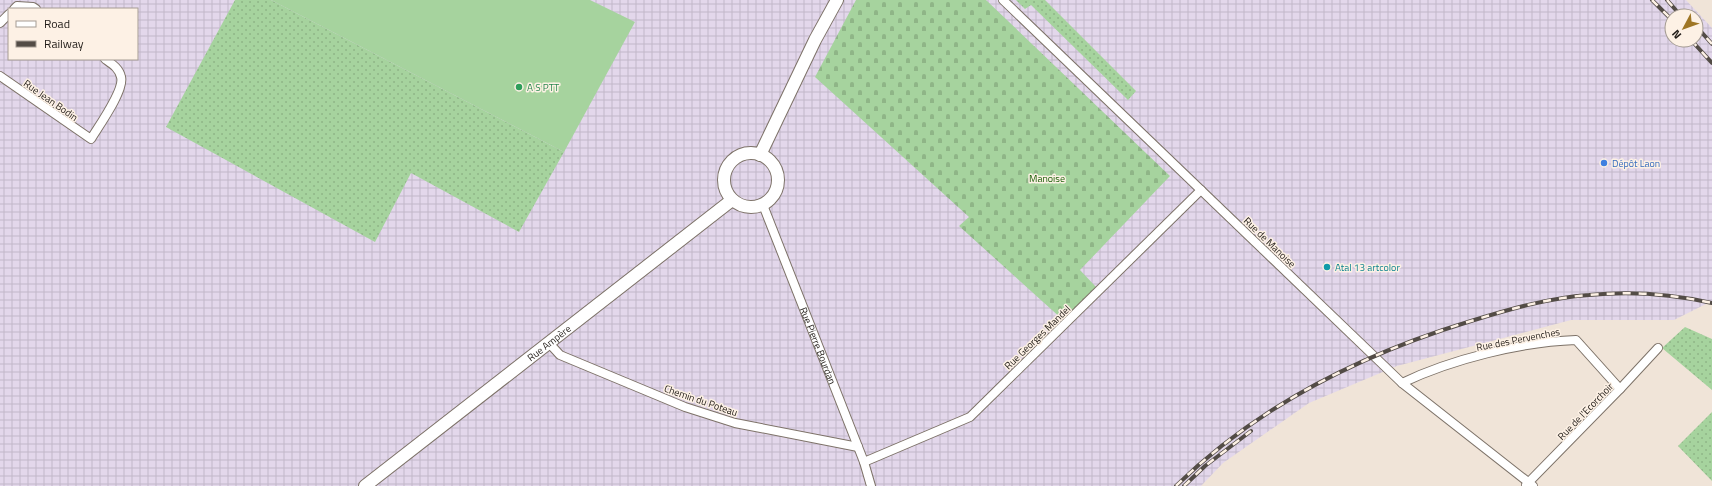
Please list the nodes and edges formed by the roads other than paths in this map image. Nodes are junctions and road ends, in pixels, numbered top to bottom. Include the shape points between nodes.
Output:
1 (837, 0) edge
2 (1003, 0) edge
3 (15, 8) edge
4 (34, 8) edge
5 (8, 15) edge
6 (0, 23) edge
7 (106, 60) edge
8 (0, 76) edge
9 (760, 155) junction
10 (1201, 190) junction
11 (732, 200) junction
12 (763, 205) junction
13 (548, 342) junction
14 (1658, 348) dead end
15 (1402, 383) junction
16 (1620, 389) junction
17 (858, 447) junction
18 (864, 462) junction
19 (1529, 485) edge
20 (365, 486) edge
21 (871, 486) edge

1 - 9 street via 811,47
2 - 10 street, Rue de Manoise
3 - 4 street
5 - 6 street
7 - 8 street, Rue Jean Bodin via 117,68 122,79 120,89 91,139
9 - 11 street via 745,154 730,164 724,176 724,183
9 - 12 street via 773,164 778,179 775,194
10 - 15 street, Rue de Manoise
10 - 18 street, Rue Georges Mandel via 970,417
11 - 12 street via 744,207
11 - 13 street, Rue Ampère
12 - 17 street, Rue Pierre Bourdan
13 - 17 street, Chemin du Poteau via 560,355 685,407 735,423
13 - 20 street, Rue Ampère
14 - 16 street, Rue de l'Ecorchoir
15 - 16 street, Rue des Pervenches via 1443,366 1500,351 1576,340
15 - 19 street, Rue de Manoise
16 - 19 street, Rue de l'Ecorchoir
17 - 18 street, Rue Pierre Bourdan
18 - 21 street, Rue Pierre Bourdan

